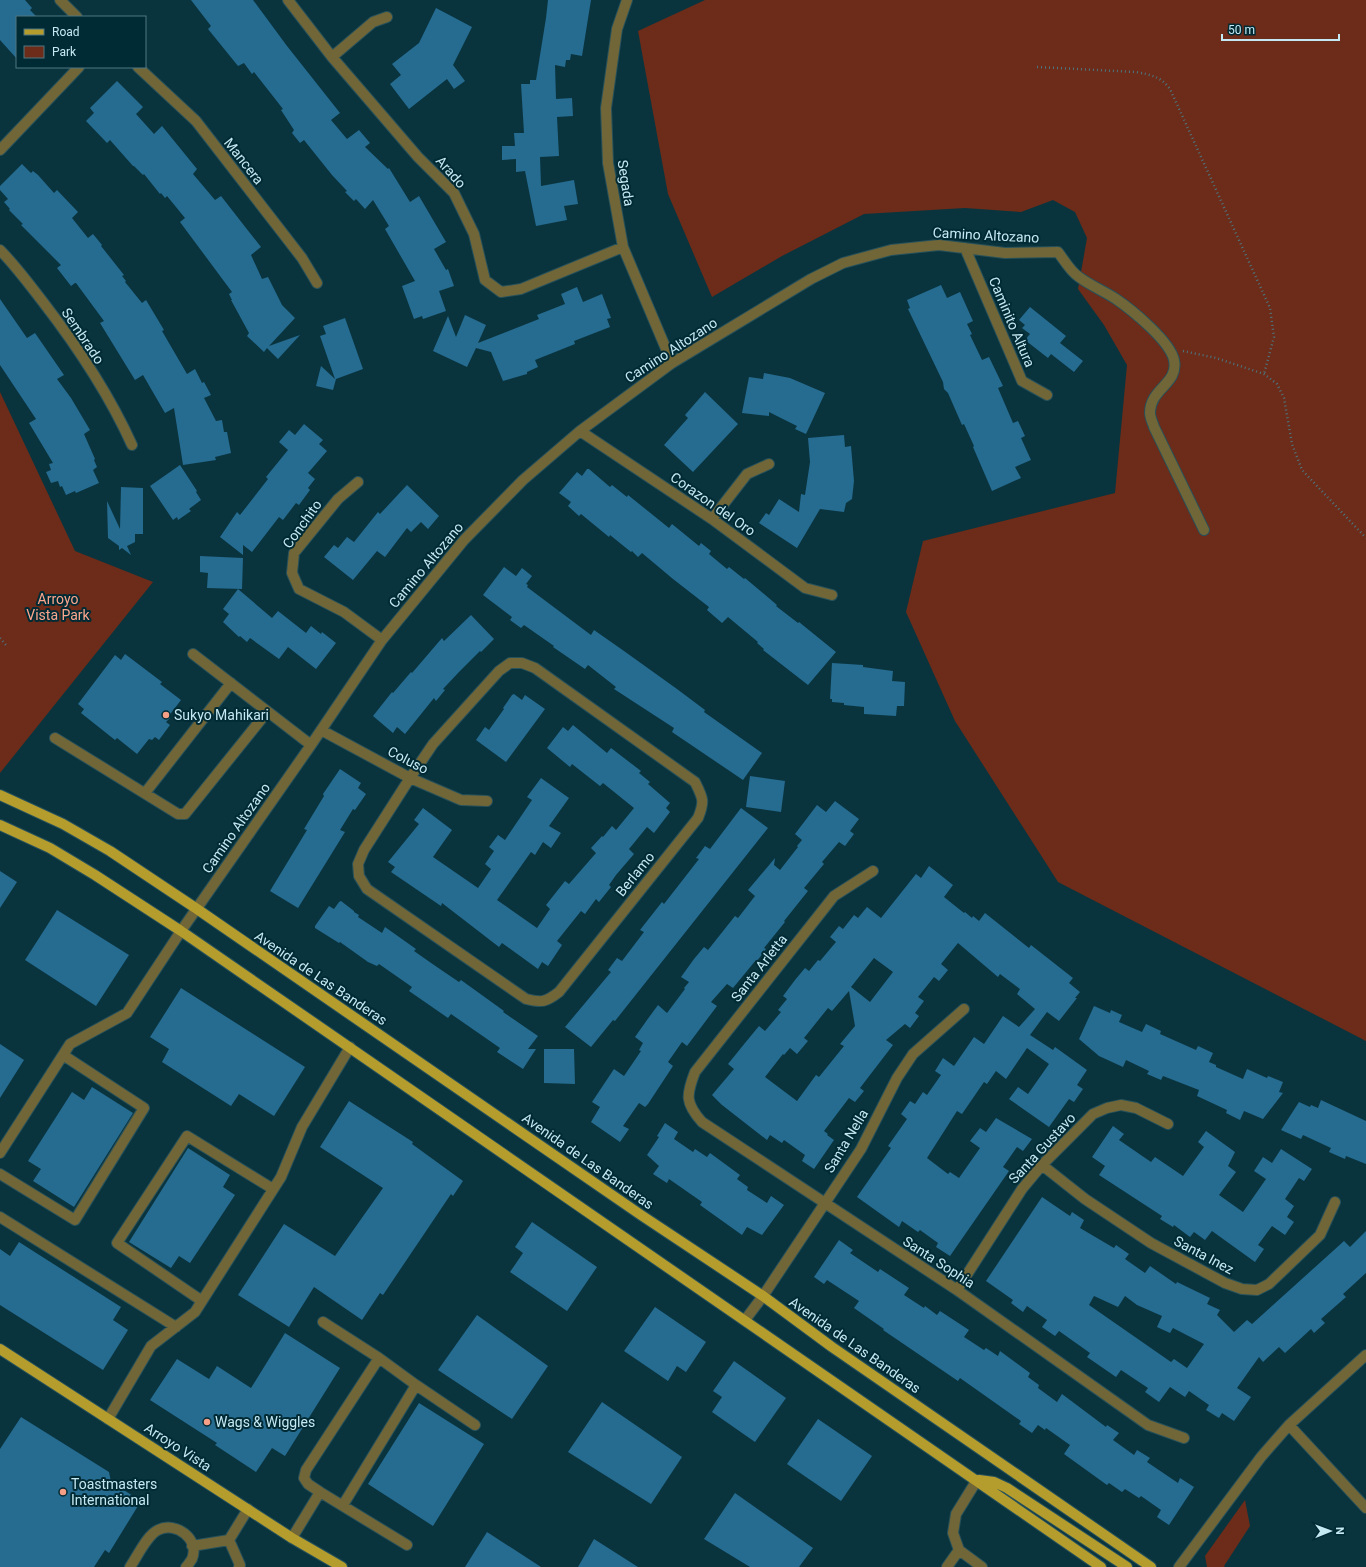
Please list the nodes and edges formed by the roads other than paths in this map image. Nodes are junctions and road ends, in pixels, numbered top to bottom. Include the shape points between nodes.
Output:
1 (60, 0) edge
2 (288, 0) edge
3 (627, 0) edge
4 (76, 16) edge
5 (387, 17) dead end
6 (332, 57) junction
7 (78, 68) edge
8 (139, 68) edge
9 (0, 150) edge
10 (623, 247) junction
11 (965, 248) junction
12 (0, 250) edge
13 (317, 283) dead end
14 (672, 363) junction
15 (1047, 395) dead end
16 (580, 431) junction
17 (132, 445) dead end
18 (769, 464) dead end
19 (358, 482) dead end
20 (712, 519) junction
21 (1204, 530) dead end
22 (832, 595) dead end
23 (382, 640) junction
24 (193, 654) dead end
25 (231, 683) junction
26 (267, 712) junction
27 (321, 730) junction
28 (55, 738) dead end
29 (311, 745) junction
30 (410, 778) junction
31 (145, 793) junction
32 (0, 795) edge
33 (486, 801) dead end
34 (0, 825) edge
35 (873, 871) dead end
36 (197, 908) junction
37 (181, 931) junction
38 (964, 1009) dead end
39 (350, 1047) junction
40 (63, 1055) junction
41 (688, 1099) joint
42 (1168, 1124) dead end
43 (0, 1153) edge
44 (1042, 1165) junction
45 (0, 1174) edge
46 (273, 1189) junction
47 (1336, 1202) dead end
48 (824, 1204) junction
49 (0, 1217) edge
50 (957, 1290) junction
51 (762, 1296) junction
52 (202, 1301) junction
53 (745, 1320) junction
54 (322, 1322) dead end
55 (176, 1327) junction
56 (0, 1349) edge
57 (1366, 1356) edge
58 (379, 1358) junction
59 (416, 1385) junction
60 (108, 1418) junction
61 (475, 1425) dead end
62 (1289, 1425) junction
63 (1184, 1438) dead end
64 (977, 1480) junction
65 (320, 1492) junction
66 (343, 1505) junction
67 (1366, 1508) edge
68 (248, 1509) junction
69 (292, 1538) junction
70 (230, 1540) junction
71 (407, 1545) dead end
72 (192, 1546) junction
73 (959, 1550) junction
74 (241, 1566) edge
75 (130, 1567) edge
76 (186, 1567) edge
77 (342, 1567) edge
78 (947, 1567) edge
79 (982, 1567) edge
80 (1102, 1567) edge
81 (1126, 1567) edge
82 (1151, 1567) edge
83 (1179, 1567) edge

1 - 4 street
2 - 6 street, Arado
3 - 10 street, Segada via 617,29 606,108 608,163
5 - 6 street via 373,22
6 - 10 street, Arado via 418,156 454,193 474,234 485,280 502,292 521,289
7 - 9 street
8 - 13 street, Mancera via 196,121 302,258
10 - 14 street, Segada
11 - 14 street, Camino Altozano via 939,245 891,250 843,263 811,279
11 - 15 street, Caminito Altura via 1022,381
11 - 21 street, Camino Altozano via 1006,253 1058,252 1078,277 1116,299 1169,347 1174,360 1173,372 1167,384 1155,394 1150,414
12 - 17 street, Sembrado via 66,332 119,416
14 - 16 street, Camino Altozano
16 - 20 street, Corazon del Oro
16 - 23 street, Camino Altozano via 523,480 464,540
18 - 20 street via 747,474
19 - 23 street, Conchito via 338,499 294,553 292,573 299,589 344,612
20 - 22 street, Corazon del Oro via 805,588
23 - 27 street, Camino Altozano
24 - 25 street
25 - 26 street
25 - 31 street
26 - 29 street
26 - 31 street via 185,814 178,814
27 - 29 street, Camino Altozano
27 - 30 street, Coluso
28 - 31 street
29 - 36 street, Camino Altozano
30 - 30 street, Berlamo via 364,850 358,864 359,876 367,889 526,999 537,1001 548,1000 559,992 698,818 703,805 701,793 695,782 535,668 522,663 510,663 499,671 433,744
30 - 33 street, Coluso via 461,800
32 - 36 main road, Avenida de Las Banderas via 63,824 110,851
34 - 37 main road via 50,848 95,874
35 - 41 street, Santa Arletta via 834,896 695,1072
36 - 37 street, Camino Altozano
36 - 51 main road, Avenida de Las Banderas
37 - 39 main road
37 - 40 street, Camino Altozano via 127,1013 70,1044
38 - 48 street, Santa Nella via 914,1054 897,1078 861,1149
39 - 46 street via 302,1127 281,1177
39 - 53 main road
40 - 43 street, Camino Altozano
40 - 45 street via 144,1108 75,1220
41 - 48 street, Santa Sophia via 692,1111 702,1122
42 - 44 street, Santa Gustavo via 1136,1108 1121,1105 1107,1108 1093,1114
44 - 47 street, Santa Inez via 1085,1199 1152,1242 1242,1290 1257,1290 1269,1284 1320,1235
44 - 50 street, Santa Gustavo via 1022,1189
46 - 52 street
46 - 52 street via 187,1136 116,1244
48 - 50 street, Santa Sophia
48 - 51 street, Santa Nella
49 - 55 street
50 - 63 street, Santa Sophia via 1148,1425
51 - 53 street, Santa Nella
51 - 82 main road, Avenida de Las Banderas
52 - 55 street via 195,1312
53 - 64 main road
54 - 58 street
55 - 60 street via 151,1346
56 - 60 main road, Arroyo Vista
57 - 62 street
58 - 59 street
58 - 65 street via 306,1470 304,1478
59 - 61 street
59 - 66 street
60 - 68 main road, Arroyo Vista
62 - 67 street
62 - 83 street via 1261,1457
64 - 73 street via 956,1514 953,1532
64 - 80 main road
64 - 81 main road via 994,1482 1007,1488
65 - 66 street
65 - 69 street
66 - 71 street
68 - 69 main road, Arroyo Vista
68 - 70 street
69 - 77 main road, Arroyo Vista
70 - 72 street
70 - 74 street
72 - 75 street via 181,1530 165,1527 151,1534
72 - 76 street via 192,1559
73 - 78 street
73 - 79 street

